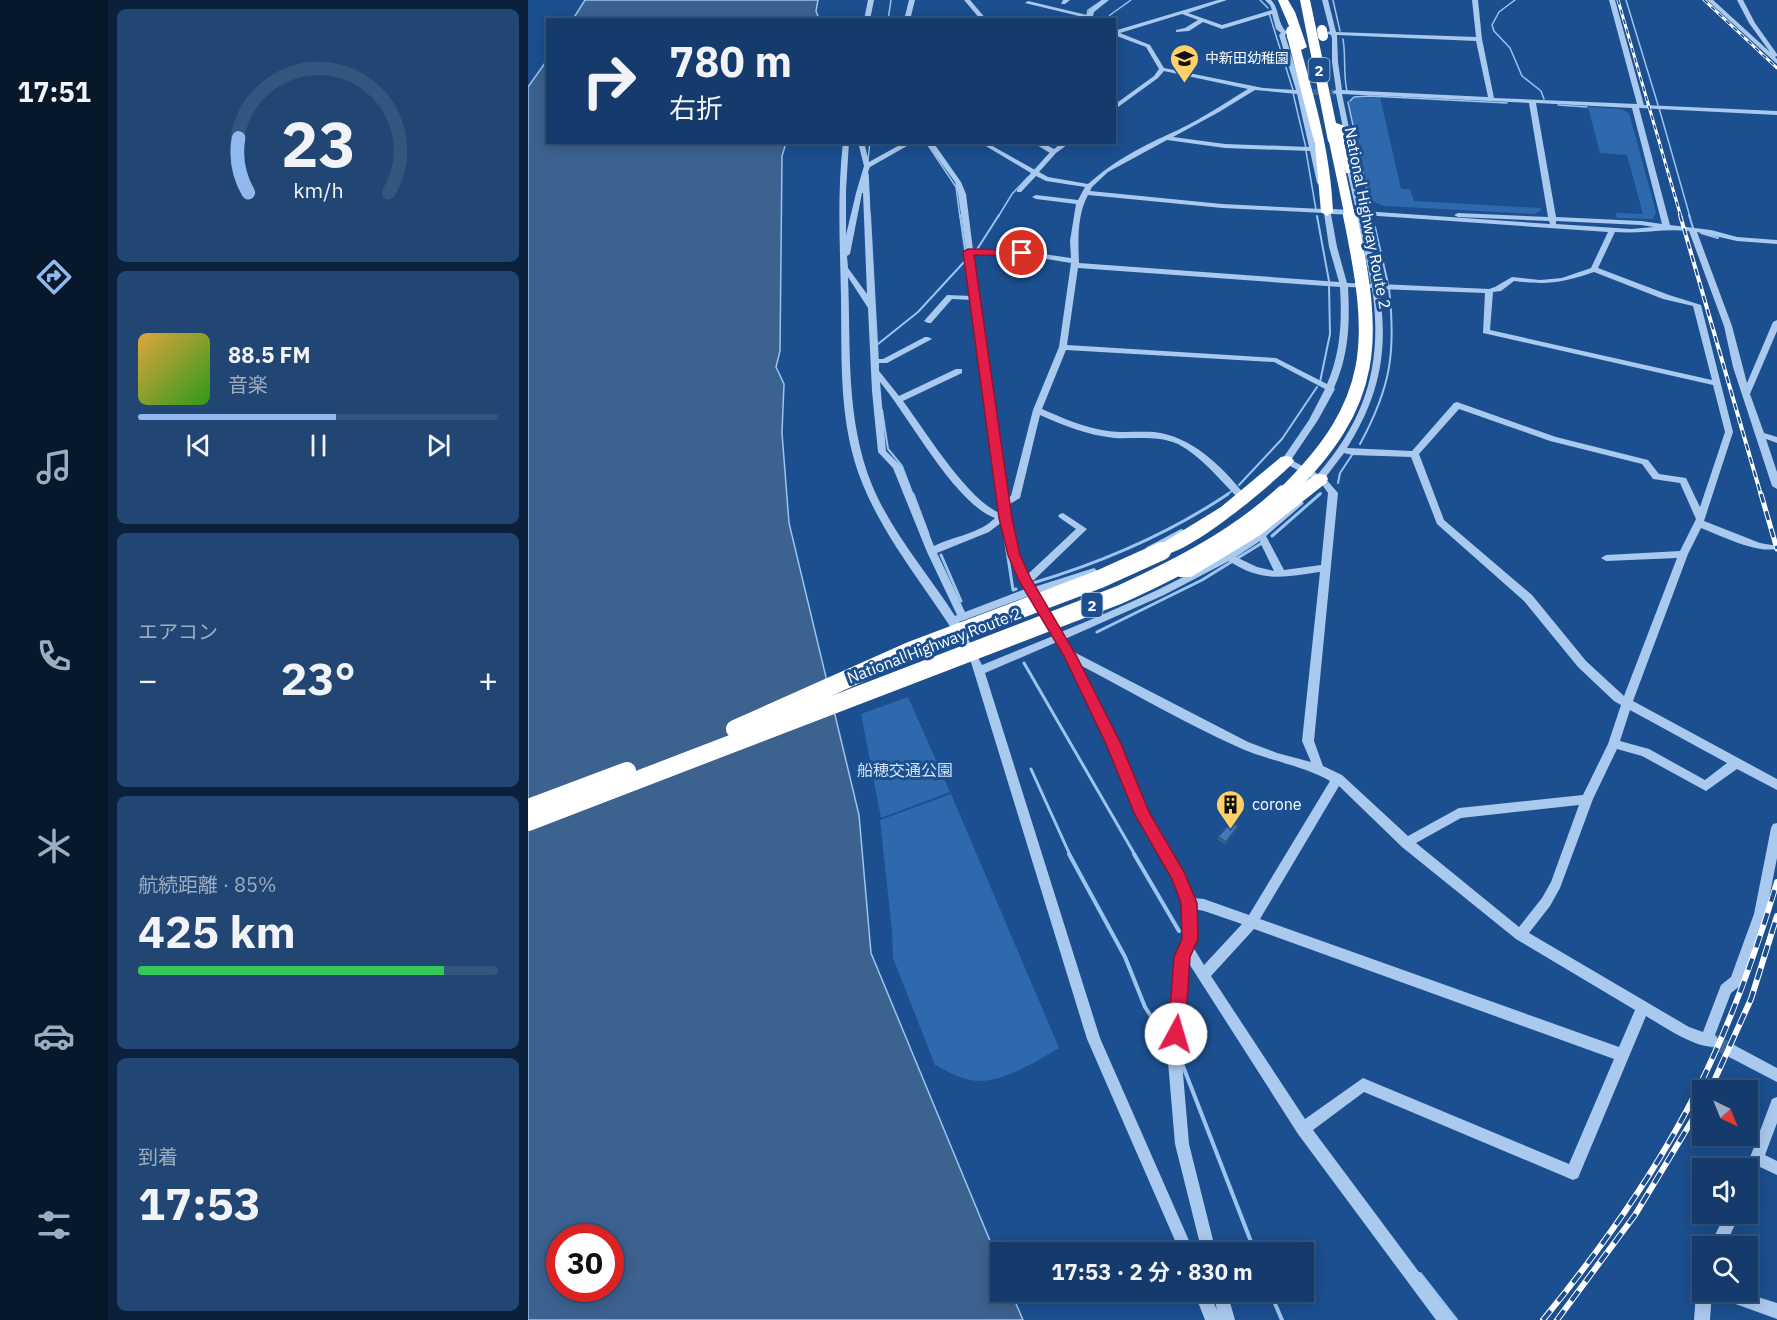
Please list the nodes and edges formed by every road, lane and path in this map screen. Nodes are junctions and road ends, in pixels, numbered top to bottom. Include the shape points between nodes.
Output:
1 (871, 0) edge
2 (912, 0) edge
3 (967, 0) edge
4 (1086, 0) edge
5 (1106, 0) edge
6 (1224, 0) edge
7 (1268, 0) edge
8 (1283, 0) edge
9 (1298, 0) edge
10 (1305, 0) edge
11 (1315, 0) edge
12 (1325, 0) edge
13 (1475, 0) edge
14 (1611, 0) edge
15 (1710, 0) edge
16 (1740, 0) edge
17 (1028, 3) dead end
18 (1098, 4) junction
19 (1275, 11) junction
20 (1182, 13) junction
21 (867, 18) edge
22 (908, 18) edge
23 (982, 18) edge
24 (1088, 18) edge
25 (1202, 20) junction
26 (1178, 31) dead end
27 (1116, 33) edge
28 (1116, 33) edge
29 (1290, 33) junction
30 (1325, 33) junction
31 (1479, 39) junction
32 (1775, 60) edge
33 (1162, 69) junction
34 (1254, 88) junction
35 (1306, 91) junction
36 (1337, 93) junction
37 (1491, 99) junction
38 (1532, 101) junction
39 (1116, 106) edge
40 (1638, 106) junction
41 (1777, 113) edge
42 (1164, 138) junction
43 (1324, 143) junction
44 (846, 144) edge
45 (861, 144) edge
46 (908, 144) edge
47 (930, 144) edge
48 (1039, 144) edge
49 (1065, 144) edge
50 (987, 145) dead end
51 (1053, 151) junction
52 (866, 169) junction
53 (1350, 171) junction
54 (1034, 173) junction
55 (1087, 190) junction
56 (1019, 191) dead end
57 (1036, 197) dead end
58 (1080, 202) junction
59 (1327, 212) junction
60 (1360, 213) junction
61 (1552, 222) junction
62 (1667, 228) junction
63 (1692, 229) junction
64 (1612, 230) junction
65 (1777, 242) edge
66 (968, 252) junction
67 (843, 257) junction
68 (1075, 263) junction
69 (1594, 269) junction
70 (844, 270) junction
71 (1343, 284) junction
72 (1375, 285) junction
73 (1489, 291) junction
74 (975, 298) junction
75 (873, 311) junction
76 (928, 321) dead end
77 (1777, 322) edge
78 (928, 339) dead end
79 (1063, 347) junction
80 (877, 364) junction
81 (959, 371) dead end
82 (1718, 384) junction
83 (1331, 389) junction
84 (1747, 392) junction
85 (897, 400) junction
86 (1037, 411) junction
87 (1761, 435) junction
88 (1304, 436) junction
89 (1777, 440) edge
90 (1342, 448) junction
91 (1414, 454) junction
92 (1286, 461) junction
93 (1320, 479) junction
94 (1777, 486) edge
95 (1239, 494) junction
96 (1003, 504) junction
97 (1063, 516) dead end
98 (1003, 518) junction
99 (1700, 521) junction
100 (1260, 536) junction
101 (1773, 548) dead end
102 (932, 552) junction
103 (1683, 554) junction
104 (1606, 558) dead end
105 (1232, 560) junction
106 (1324, 568) junction
107 (1100, 570) junction
108 (1281, 574) junction
109 (1025, 579) junction
110 (1031, 591) junction
111 (1128, 607) junction
112 (958, 618) junction
113 (1060, 638) junction
114 (1070, 655) junction
115 (980, 670) junction
116 (1627, 703) junction
117 (738, 735) junction
118 (1614, 744) junction
119 (1736, 763) junction
120 (1319, 769) junction
121 (1338, 778) junction
122 (1777, 785) edge
123 (1587, 799) junction
124 (528, 808) edge
125 (528, 822) edge
126 (1777, 828) edge
127 (1406, 843) junction
128 (1189, 903) junction
129 (1251, 923) junction
130 (1520, 935) junction
131 (1186, 948) junction
132 (1206, 973) junction
133 (1642, 1007) junction
134 (1734, 1052) tunnel mouth
135 (1623, 1054) junction
136 (1777, 1075) edge
137 (1777, 1104) edge
138 (1306, 1127) junction
139 (1756, 1158) edge
140 (1758, 1159) edge
141 (1777, 1168) edge
142 (1183, 1242) edge
143 (1206, 1242) edge
144 (1206, 1302) edge
145 (1222, 1302) edge
146 (1703, 1302) edge
147 (1747, 1302) edge
148 (1774, 1313) edge
149 (1213, 1320) edge
150 (1227, 1320) edge
151 (1446, 1320) edge
152 (1702, 1320) edge

1 - 21 street
2 - 22 street
3 - 23 street
4 - 18 street
5 - 18 street
6 - 20 street
7 - 19 street
8 - 29 highway
8 - 35 highway via 1292,16
9 - 35 highway, National Highway Route 2 / 2
10 - 43 highway, National Highway Route 2 / 2
11 - 30 highway
12 - 30 street
13 - 31 street
14 - 40 street
15 - 32 street
16 - 32 street
17 - 24 street
18 - 24 street
19 - 25 street via 1222,27
19 - 29 street via 1280,29
20 - 25 street
20 - 27 street
25 - 26 street
28 - 33 street via 1148,46
29 - 35 street via 1282,35
29 - 59 highway via 1327,180
30 - 31 street
30 - 36 street
30 - 53 highway via 1332,95
31 - 37 street
33 - 34 street
33 - 39 street
34 - 35 street
34 - 42 street
35 - 43 highway, National Highway Route 2 / 2
36 - 37 street
36 - 53 street via 1353,162
37 - 38 street
38 - 40 street
38 - 61 street
40 - 41 street
40 - 62 street
42 - 43 street via 1225,146
42 - 55 street via 1106,171
43 - 59 street
43 - 117 highway, National Highway Route 2 / 2, bridge via 1364,288 1368,316 1366,354 1356,393 1337,430 1291,487 1221,542 1130,589
44 - 67 street
45 - 52 street
46 - 52 street
47 - 66 street via 958,182
48 - 51 street
49 - 51 street
50 - 54 street
51 - 54 street
52 - 67 street via 848,252
52 - 75 street
53 - 60 street
54 - 55 street
54 - 56 street
55 - 58 street
55 - 59 street via 1222,206
57 - 58 street
58 - 68 street
59 - 60 street
59 - 71 street
60 - 61 street via 1480,222
60 - 72 street
61 - 62 street via 1641,223
61 - 64 street
62 - 63 street
62 - 64 street
63 - 65 street via 1737,239
63 - 84 street via 1728,326
64 - 69 street
66 - 68 street via 1022,253
66 - 74 street
67 - 70 street
68 - 71 street
68 - 79 street
69 - 73 street via 1563,280 1512,279
69 - 82 street via 1666,297 1697,304
70 - 75 street via 860,286
70 - 112 street via 847,406 854,444 868,484 910,561
71 - 72 street
71 - 83 street via 1346,334
72 - 73 street
72 - 90 street via 1377,370 1364,409
73 - 82 street via 1486,331
74 - 76 street via 950,297
74 - 96 street
75 - 80 street
77 - 84 street
78 - 80 street
79 - 83 street via 1276,360
79 - 86 street
80 - 85 street
80 - 102 street via 882,452 897,467
81 - 85 street
82 - 99 street via 1729,432
83 - 88 street
84 - 87 street
85 - 98 street via 968,496
86 - 95 street via 1079,428 1116,435 1154,434 1183,443 1204,458
86 - 96 street via 1015,498
87 - 89 street
87 - 94 street
88 - 92 street
88 - 95 street
90 - 91 street via 1352,452
90 - 93 street
91 - 99 street via 1456,405 1553,439 1645,462 1656,477 1683,480
91 - 116 street via 1440,522 1528,598 1582,664
92 - 93 street
92 - 117 highway, bridge via 1238,504 1162,551 1100,579 910,651
93 - 100 street via 1298,505
93 - 106 street via 1333,493
93 - 117 highway, bridge via 1253,532 1185,573 1060,627 799,724
95 - 107 street via 1171,538
96 - 98 street
97 - 109 street via 1082,529
98 - 102 street
98 - 109 street
99 - 101 street
99 - 103 street
100 - 105 street
100 - 108 street
102 - 112 street
103 - 104 street
103 - 116 street
105 - 108 street
105 - 111 street
106 - 108 street
106 - 120 street via 1308,741
107 - 110 street
107 - 111 street
109 - 110 street
110 - 112 street
110 - 113 street
111 - 113 street
112 - 115 street
113 - 114 street
113 - 115 street
114 - 120 street via 1244,745
114 - 128 street via 1114,744 1143,815 1179,876
115 - 142 street via 1094,1040
116 - 118 street
116 - 119 street
117 - 124 highway, National Highway Route 2 / 2, bridge
117 - 125 highway, National Highway Route 2 / 2, bridge
118 - 119 street via 1645,752 1706,786
118 - 123 street
119 - 122 street
120 - 121 street
121 - 127 street
121 - 129 street
123 - 127 street via 1460,813
123 - 130 street via 1556,884
126 - 133 street via 1760,914 1736,981 1726,989 1710,1040 1686,1033
127 - 130 street
128 - 129 street
128 - 131 street via 1190,939
129 - 132 street
129 - 135 street
130 - 133 street
131 - 132 street
131 - 143 street via 1174,1050 1182,1144
132 - 138 street
133 - 135 street
134 - 136 street
135 - 138 street via 1573,1173 1363,1085
137 - 139 street
138 - 151 street
140 - 141 street
144 - 149 street
145 - 150 street
146 - 152 street
147 - 148 street

